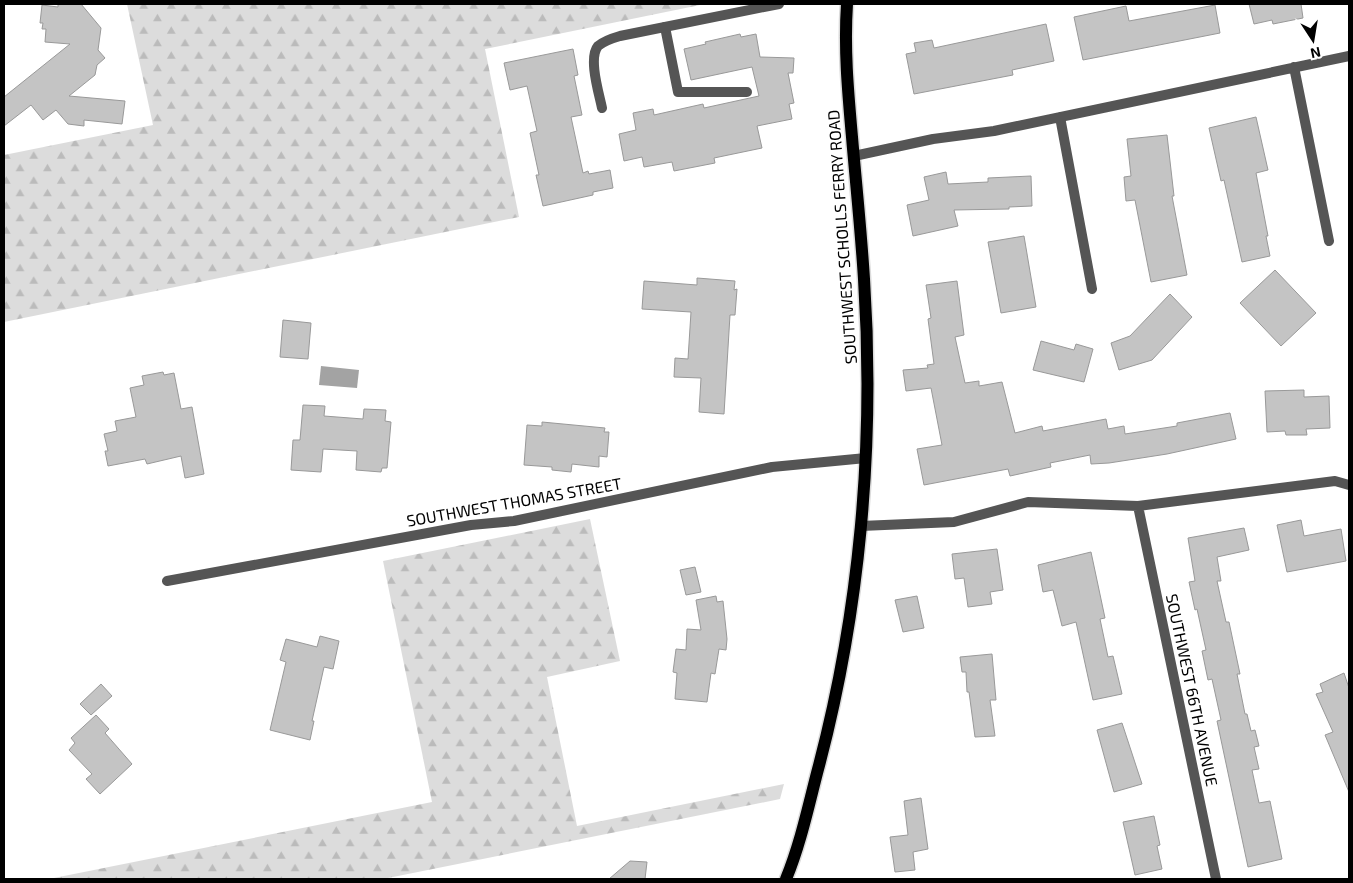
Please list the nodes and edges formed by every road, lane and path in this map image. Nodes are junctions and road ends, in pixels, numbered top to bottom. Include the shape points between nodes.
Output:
1 (779, 4) edge
2 (847, 4) edge
3 (665, 27) junction
4 (1349, 56) edge
5 (1294, 67) junction
6 (747, 92) dead end
7 (602, 108) dead end
8 (1060, 117) junction
9 (854, 156) junction
10 (1328, 241) dead end
11 (1092, 289) dead end
12 (866, 458) junction
13 (1349, 485) edge
14 (1138, 506) junction
15 (860, 526) junction
16 (168, 581) dead end
17 (786, 879) edge
18 (1216, 879) edge

1 - 3 street
2 - 9 main road, SOUTHWEST SCHOLLS FERRY ROAD via 845,59
3 - 6 street via 678,92
3 - 7 street via 620,36 598,46 593,58
4 - 5 street
5 - 8 street
5 - 10 street
8 - 9 street
8 - 11 street
9 - 12 main road, SOUTHWEST SCHOLLS FERRY ROAD via 864,280
12 - 15 main road, SOUTHWEST SCHOLLS FERRY ROAD
12 - 16 street, SOUTHWEST THOMAS STREET via 772,467 514,521 471,525
13 - 14 street via 1335,481
14 - 15 street via 1028,502 954,522
14 - 18 street, SOUTHWEST 66TH AVENUE
15 - 17 main road, SOUTHWEST SCHOLLS FERRY ROAD via 849,618 828,734

